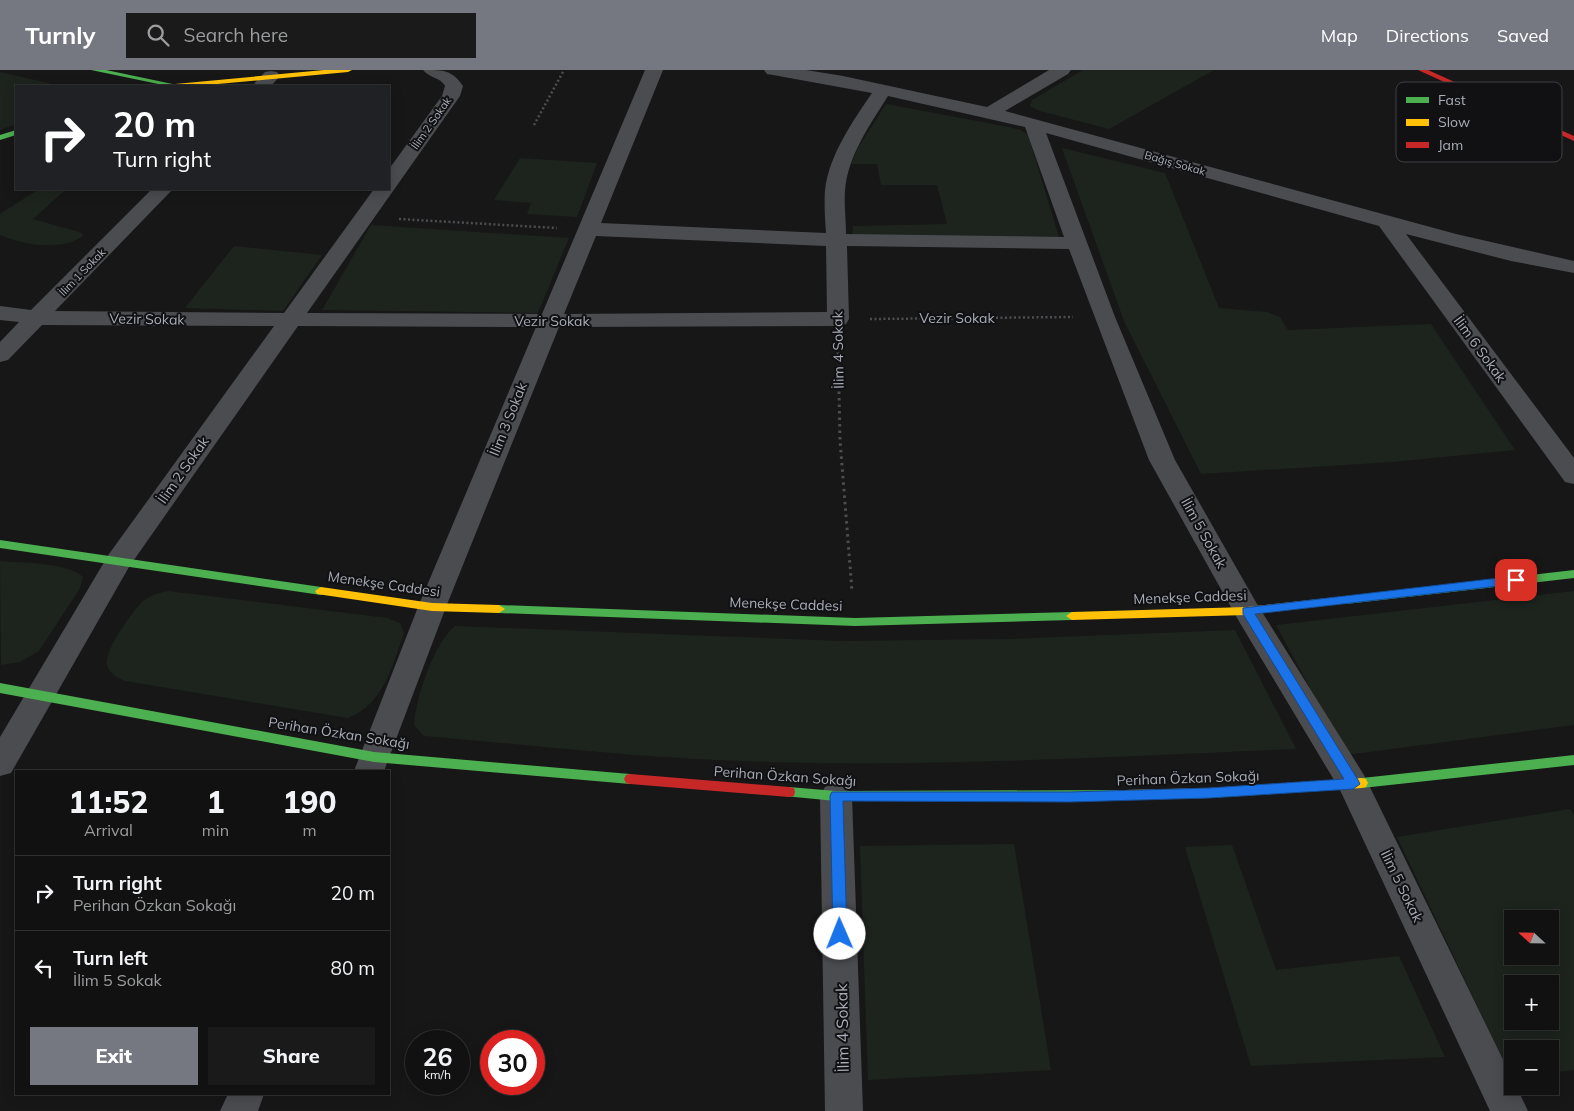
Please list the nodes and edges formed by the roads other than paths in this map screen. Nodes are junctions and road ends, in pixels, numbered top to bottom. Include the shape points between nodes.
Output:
1 (95, 70) edge
2 (348, 70) edge
3 (432, 70) edge
4 (654, 70) edge
5 (773, 70) edge
6 (1062, 70) edge
7 (1431, 71) edge
8 (266, 81) edge
9 (1454, 82) edge
10 (171, 85) edge
11 (194, 85) edge
12 (883, 89) junction
13 (989, 113) junction
14 (1034, 124) junction
15 (15, 132) edge
16 (1562, 133) edge
17 (0, 138) edge
18 (1574, 139) edge
19 (390, 182) edge
20 (162, 190) edge
21 (383, 190) edge
22 (1386, 221) junction
23 (588, 230) junction
24 (835, 240) junction
25 (1076, 243) junction
26 (1574, 267) edge
27 (0, 313) edge
28 (37, 318) junction
29 (838, 319) joint
30 (290, 320) junction
31 (548, 322) junction
32 (0, 355) edge
33 (1574, 476) edge
34 (0, 544) edge
35 (118, 561) junction
36 (1574, 574) edge
37 (432, 606) junction
38 (1247, 611) junction
39 (0, 688) edge
40 (42, 696) junction
41 (1574, 760) edge
42 (0, 764) edge
43 (372, 764) edge
44 (1353, 784) junction
45 (836, 796) junction
46 (246, 1095) edge
47 (239, 1111) edge
48 (844, 1111) edge
49 (1509, 1111) edge

1 - 10 street
2 - 8 street
3 - 19 street, İlim 2 Sokak via 449,77 454,86 451,96
4 - 23 street, İlim 3 Sokak
5 - 12 street, Bağış Sokak
6 - 13 street
7 - 9 street
8 - 11 street
12 - 13 street, Bağış Sokak
12 - 24 street, İlim 4 Sokak via 852,138 839,171 835,190
13 - 14 street, Bağış Sokak
14 - 22 street, Bağış Sokak
14 - 25 street, İlim 5 Sokak
15 - 17 street
16 - 18 street
20 - 28 street, İlim 1 Sokak
21 - 30 street, İlim 2 Sokak
22 - 26 street, Bağış Sokak via 1526,259
22 - 33 street, İlim 6 Sokak
23 - 24 street
23 - 31 street, İlim 3 Sokak
24 - 25 street
24 - 29 street, İlim 4 Sokak
25 - 38 street, İlim 5 Sokak via 1162,460
27 - 28 street, Vezir Sokak
28 - 30 street, Vezir Sokak
28 - 32 street, İlim 1 Sokak
29 - 31 street, Vezir Sokak
30 - 31 street, Vezir Sokak
30 - 35 street, İlim 2 Sokak
31 - 37 street, İlim 3 Sokak
34 - 35 street, Menekşe Caddesi
35 - 37 street, Menekşe Caddesi
35 - 40 street, İlim 2 Sokak
36 - 38 street, Menekşe Caddesi
37 - 38 street, Menekşe Caddesi via 855,622
37 - 43 street, İlim 3 Sokak
38 - 44 street, İlim 5 Sokak
39 - 40 street, Perihan Özkan Sokağı
40 - 42 street, İlim 2 Sokak
40 - 43 street, Perihan Özkan Sokağı
41 - 44 street, Perihan Özkan Sokağı
43 - 45 street, Perihan Özkan Sokağı
44 - 45 street, Perihan Özkan Sokağı via 1070,797
44 - 49 street, İlim 5 Sokak
45 - 48 street, İlim 4 Sokak
46 - 47 street

